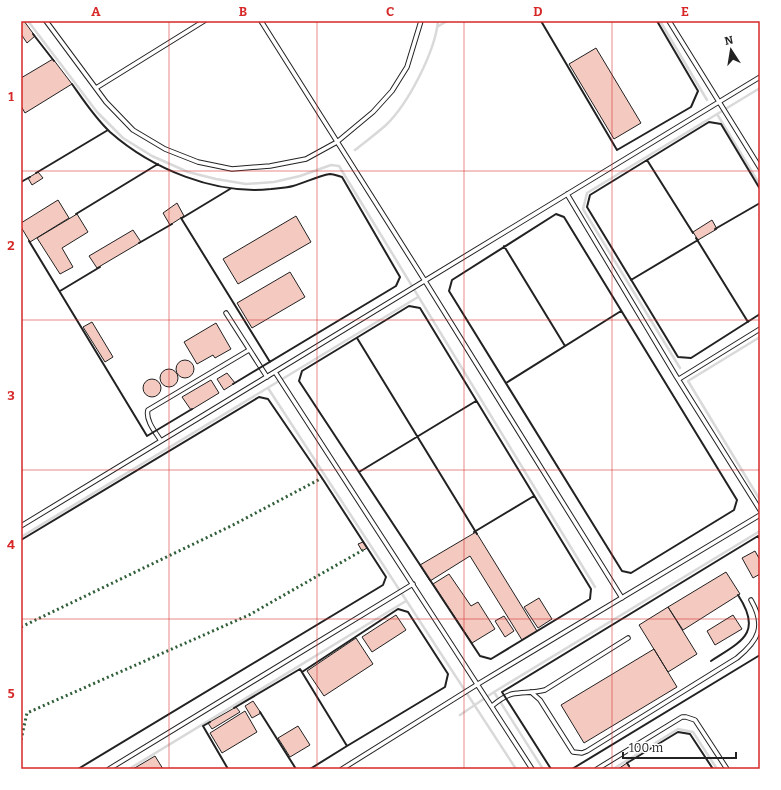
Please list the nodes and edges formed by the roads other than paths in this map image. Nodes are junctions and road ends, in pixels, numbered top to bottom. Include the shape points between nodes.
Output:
1 (46, 21) edge
2 (204, 21) edge
3 (261, 21) edge
4 (425, 21) edge
5 (670, 21) edge
6 (420, 23) edge
7 (760, 77) edge
8 (96, 88) junction
9 (337, 142) junction
10 (760, 168) edge
11 (567, 194) junction
12 (425, 281) junction
13 (226, 313) dead end
14 (760, 329) edge
15 (249, 350) junction
16 (275, 372) junction
17 (267, 377) junction
18 (679, 379) junction
19 (161, 441) junction
20 (760, 510) edge
21 (760, 515) edge
22 (21, 526) edge
23 (413, 584) junction
24 (622, 598) junction
25 (751, 600) dead end
26 (628, 638) dead end
27 (478, 684) junction
28 (531, 692) junction
29 (492, 706) junction
30 (109, 769) edge
31 (342, 769) edge
32 (532, 769) edge
33 (597, 769) edge
34 (727, 769) edge

1 - 8 lane
2 - 8 lane
3 - 9 lane
4 - 6 lane
5 - 10 lane
6 - 9 lane via 407,67 392,91 373,112
7 - 11 lane
8 - 9 lane via 133,130 164,149 198,162 232,169 270,166 306,159
9 - 12 lane
11 - 12 lane
11 - 18 lane
12 - 16 lane
12 - 24 lane
13 - 15 lane
14 - 18 lane
15 - 17 lane
15 - 19 lane via 148,410 148,419
16 - 17 lane
16 - 23 lane
17 - 19 lane
18 - 20 lane
19 - 22 lane
21 - 24 lane
23 - 27 lane
23 - 30 lane
24 - 27 lane
25 - 28 lane via 760,620 756,636 746,650 587,751 574,752 540,700
26 - 28 lane via 545,690
27 - 29 lane
27 - 31 lane
28 - 29 lane via 512,694
29 - 32 lane
33 - 34 lane via 682,717 695,720

